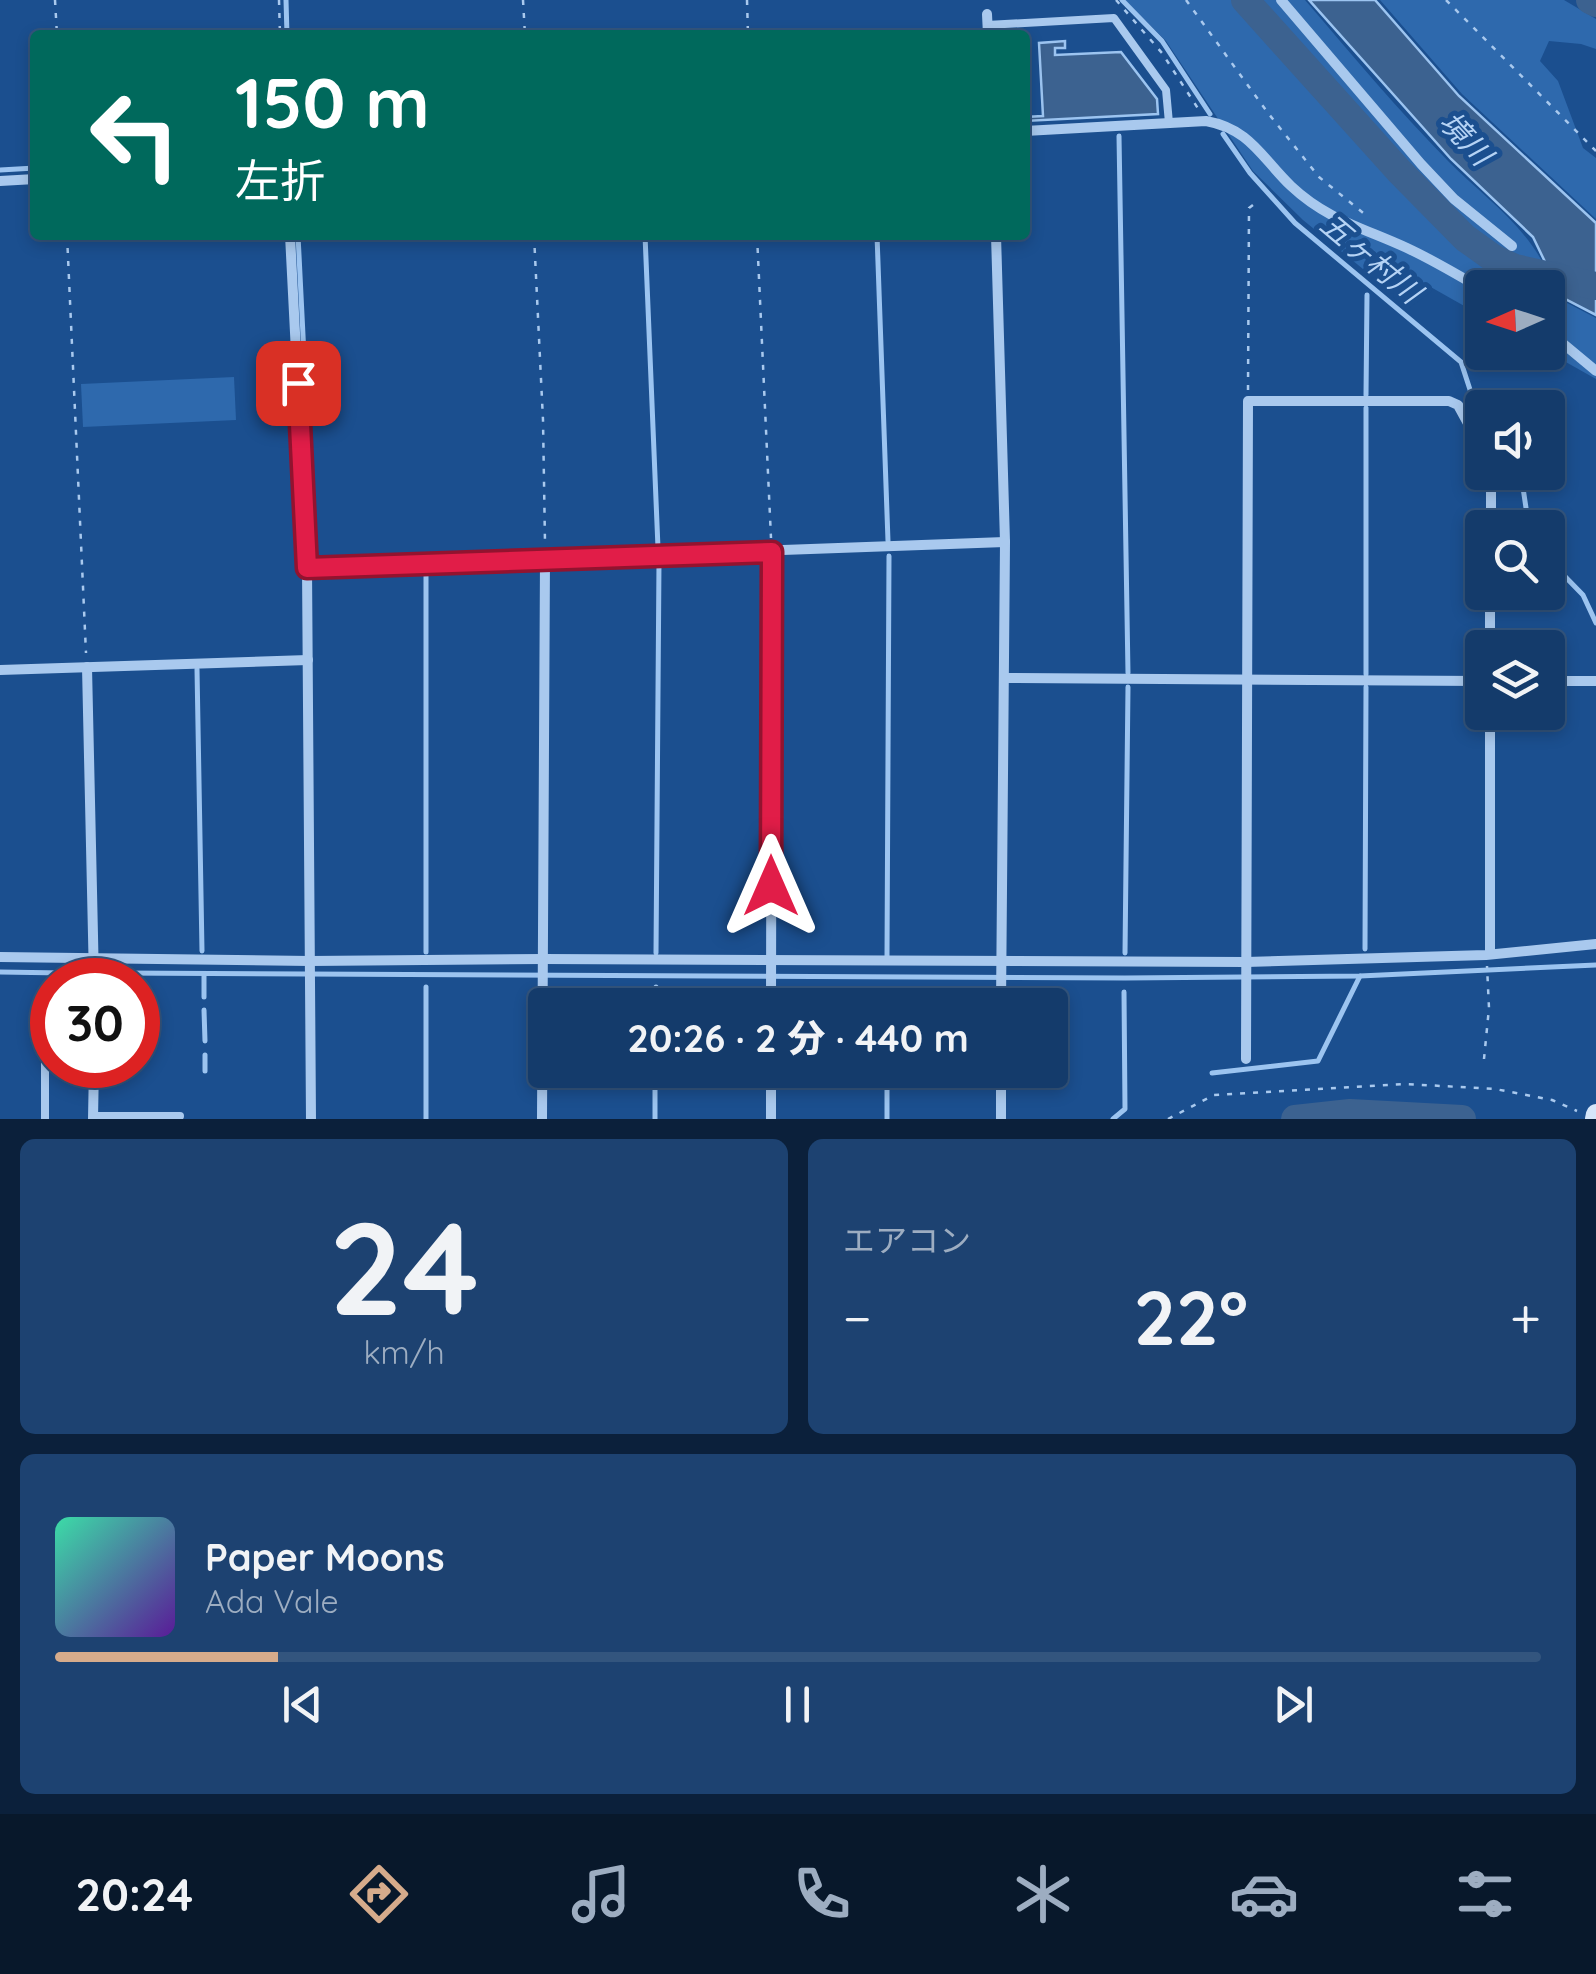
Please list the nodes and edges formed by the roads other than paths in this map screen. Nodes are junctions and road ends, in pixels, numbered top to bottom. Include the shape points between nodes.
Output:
1 (1281, 0) edge
2 (987, 25) edge
3 (1169, 123) junction
4 (1030, 131) edge
5 (30, 180) edge
6 (0, 181) edge
7 (290, 240) edge
8 (996, 240) edge
9 (1512, 246) dead end
10 (1465, 280) edge
11 (1565, 345) edge
12 (1596, 371) edge
13 (1465, 418) edge
14 (1005, 542) junction
15 (772, 552) junction
16 (545, 559) junction
17 (307, 568) junction
18 (308, 660) junction
19 (87, 667) junction
20 (0, 670) edge
21 (1004, 678) junction
22 (1247, 680) junction
23 (1465, 681) edge
24 (1565, 681) edge
25 (1596, 681) edge
26 (1490, 730) edge
27 (1596, 944) edge
28 (0, 957) edge
29 (94, 958) joint
30 (1488, 958) junction
31 (160, 960) edge
32 (310, 964) junction
33 (543, 964) junction
34 (771, 964) junction
35 (1001, 964) junction
36 (1246, 966) junction
37 (771, 988) edge
38 (1001, 988) edge
39 (1246, 1059) dead end
40 (45, 1088) edge
41 (94, 1088) edge
42 (771, 1088) edge
43 (1001, 1088) edge
44 (180, 1116) dead end
45 (94, 1118) edge
46 (45, 1119) edge
47 (310, 1119) edge
48 (542, 1119) edge
49 (771, 1119) edge
50 (1001, 1119) edge

1 - 9 street via 1454,200
2 - 3 lane via 1114,18 1166,90
3 - 4 street
3 - 10 street via 1226,125 1314,204
5 - 6 street
7 - 17 street
8 - 14 street
11 - 12 street
13 - 22 street via 1449,401 1248,401
14 - 15 street
14 - 21 street
15 - 16 street
15 - 34 street
16 - 17 street
16 - 33 street
17 - 18 street
18 - 19 street
18 - 32 street
19 - 20 street
19 - 29 street
21 - 22 street
21 - 35 street
22 - 23 street
22 - 36 street
24 - 25 street
26 - 30 street
27 - 30 street
28 - 29 street
30 - 36 street
31 - 32 street
32 - 33 street
32 - 47 street
33 - 34 street
33 - 48 street
34 - 35 street
34 - 37 street
35 - 36 street
35 - 38 street
36 - 39 street
40 - 46 lane
41 - 45 street
42 - 49 street
43 - 50 street
44 - 45 lane

